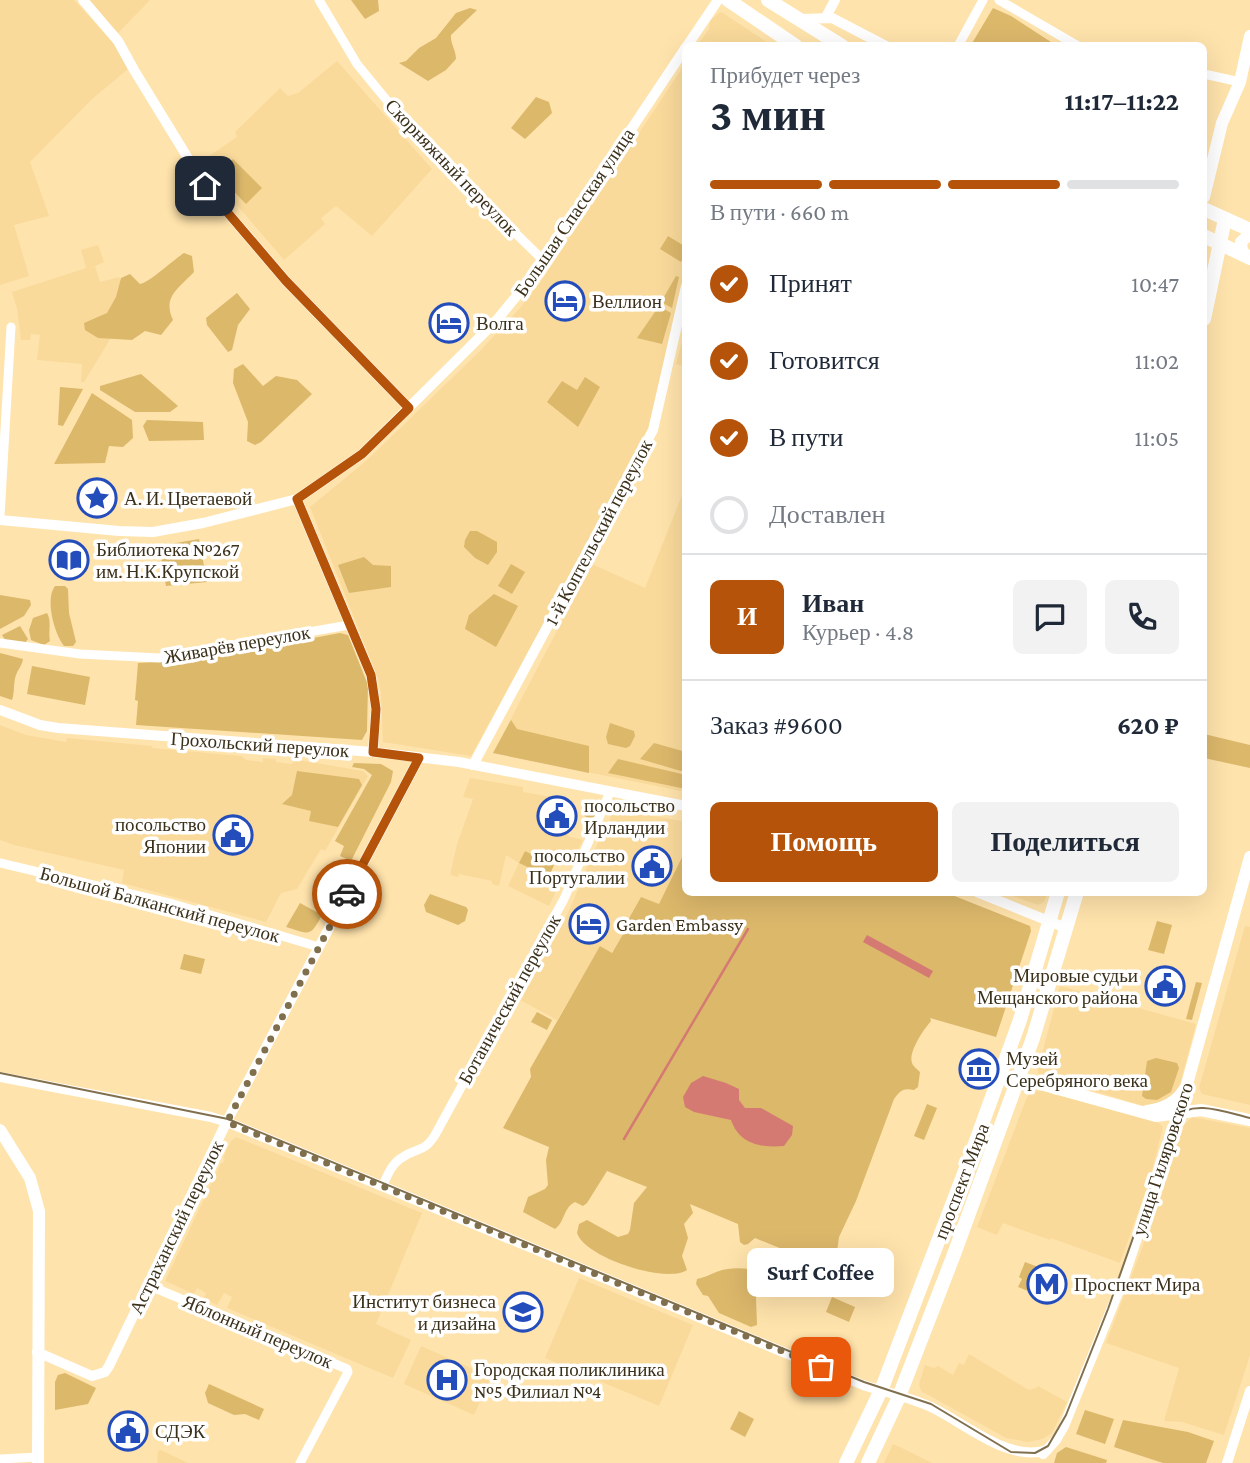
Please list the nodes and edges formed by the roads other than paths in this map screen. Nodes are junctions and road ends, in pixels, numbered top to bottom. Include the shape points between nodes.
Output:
1 (83, 0) edge
2 (319, 0) edge
3 (718, 0) edge
4 (728, 0) edge
5 (768, 0) edge
6 (835, 0) edge
7 (983, 0) edge
8 (999, 0) edge
9 (793, 17) junction
10 (826, 17) junction
11 (1250, 36) edge
12 (689, 42) edge
13 (790, 42) edge
14 (835, 42) edge
15 (878, 42) edge
16 (960, 42) edge
17 (1071, 42) edge
18 (682, 52) edge
19 (1207, 75) edge
20 (1240, 82) junction
21 (1207, 185) edge
22 (1207, 210) edge
23 (1225, 219) junction
24 (1250, 232) edge
25 (1207, 237) edge
26 (1220, 243) junction
27 (1249, 257) edge
28 (544, 261) junction
29 (682, 303) edge
30 (1207, 305) edge
31 (10, 327) dead end
32 (409, 408) junction
33 (297, 499) junction
34 (0, 518) edge
35 (349, 625) junction
36 (0, 643) edge
37 (0, 710) edge
38 (373, 752) junction
39 (419, 758) junction
40 (473, 765) junction
41 (610, 792) junction
42 (682, 805) edge
43 (1250, 857) edge
44 (0, 863) edge
45 (987, 896) edge
46 (1057, 896) edge
47 (1076, 896) edge
48 (1049, 922) junction
49 (1066, 928) junction
50 (319, 947) junction
51 (0, 1077) edge
52 (1019, 1078) junction
53 (1186, 1086) junction
54 (1136, 1111) junction
55 (1179, 1113) junction
56 (1250, 1120) edge
57 (227, 1122) junction
58 (0, 1130) edge
59 (383, 1185) junction
60 (148, 1285) junction
61 (37, 1352) junction
62 (881, 1390) junction
63 (1250, 1391) edge
64 (899, 1396) junction
65 (1047, 1450) junction
66 (0, 1459) edge
67 (38, 1460) edge
68 (300, 1463) edge
69 (846, 1463) edge
70 (867, 1463) edge
71 (1033, 1463) edge
72 (1227, 1463) edge

1 - 32 street via 114,35 205,186 286,281
2 - 28 street, Скорняжный переулок via 357,64 416,136
3 - 12 street, Большая Спасская улица
4 - 13 main road
5 - 9 main road
6 - 10 street
7 - 16 street
8 - 17 street
9 - 10 street
9 - 14 main road
10 - 15 street
11 - 20 main road
18 - 28 street, Большая Спасская улица
19 - 20 street
20 - 21 main road via 1222,123
22 - 23 main road
23 - 24 main road
23 - 26 main road
24 - 27 main road via 1241,242
25 - 26 main road
26 - 27 main road
26 - 30 main road
28 - 32 street, Большая Спасская улица via 515,301
29 - 40 street, 1-й Коптельский переулок via 653,430
31 - 34 street
32 - 33 street, Большая Спасская улица via 362,454
33 - 34 street, Большая Спасская улица via 153,532
33 - 35 street
35 - 36 street, Живарёв переулок via 159,658
35 - 38 street via 374,691
37 - 38 street, Грохольский переулок via 58,728
38 - 39 street, Грохольский переулок
39 - 40 street, Грохольский переулок
39 - 50 street, Астраханский переулок
40 - 41 street, Грохольский переулок
41 - 42 street, Грохольский переулок
41 - 59 street, Ботанический переулок via 556,914 435,1135 425,1148 401,1157
43 - 53 main road, улица Гиляровского
44 - 50 street, Большой Балканский переулок via 173,904
45 - 48 street
46 - 48 main road, проспект Мира
47 - 49 main road, проспект Мира
48 - 49 street
48 - 62 main road, проспект Мира via 1008,1054
49 - 52 main road, проспект Мира
50 - 57 street, Астраханский переулок
51 - 57 street
52 - 54 main road
52 - 64 main road, проспект Мира
53 - 54 main road via 1168,1106
53 - 55 main road, улица Гиляровского
54 - 55 main road via 1163,1117
55 - 56 main road via 1208,1111
55 - 65 street, улица Гиляровского via 1110,1313 1064,1426
57 - 59 street
57 - 60 street, Астраханский переулок
58 - 61 main road via 30,1178 38,1201
59 - 62 street
60 - 61 street, Астраханский переулок via 104,1372 92,1376
60 - 68 street, Яблонный переулок via 346,1369
61 - 67 main road
62 - 64 street
62 - 69 main road, проспект Мира
63 - 72 street
64 - 65 street via 931,1407 1005,1455 1027,1457
64 - 70 main road, проспект Мира
65 - 71 street, улица Гиляровского
66 - 67 street

